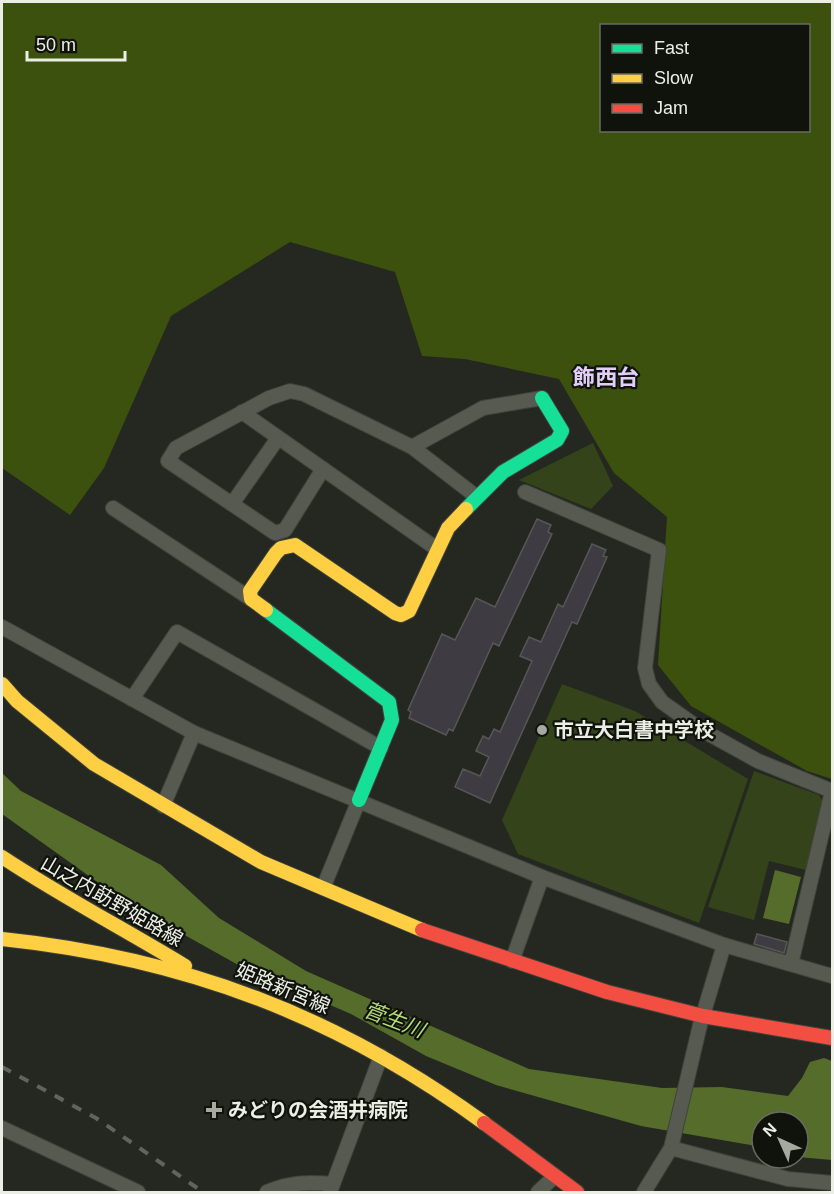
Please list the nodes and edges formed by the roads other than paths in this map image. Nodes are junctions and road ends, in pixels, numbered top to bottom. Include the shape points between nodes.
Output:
1 (242, 412) junction
2 (278, 438) junction
3 (412, 447) junction
4 (323, 469) junction
5 (525, 492) dead end
6 (477, 497) junction
7 (232, 504) junction
8 (113, 508) dead end
9 (436, 549) junction
10 (251, 599) junction
11 (2, 627) edge
12 (2, 684) edge
13 (132, 699) junction
14 (194, 733) junction
15 (381, 748) junction
16 (359, 800) junction
17 (163, 806) junction
18 (827, 838) edge
19 (4, 861) edge
20 (542, 877) junction
21 (323, 888) junction
22 (133, 934) junction
23 (2, 939) edge
24 (724, 945) junction
25 (109, 955) junction
26 (512, 961) junction
27 (791, 964) junction
28 (832, 976) edge
29 (205, 977) junction
30 (702, 1021) junction
31 (832, 1038) edge
32 (381, 1056) junction
33 (2, 1128) edge
34 (672, 1144) junction
35 (555, 1176) junction
36 (832, 1183) edge
37 (332, 1188) edge
38 (138, 1192) edge
39 (267, 1192) edge
40 (538, 1192) edge
41 (577, 1192) edge
42 (644, 1192) edge

1 - 2 street
1 - 3 street via 290,391 304,394
1 - 7 street via 176,448 168,461
2 - 4 street
2 - 7 street
3 - 6 street
3 - 6 street via 483,408 542,398 562,431 557,440 503,472
4 - 7 street via 285,530 275,533
4 - 9 street
5 - 18 street via 659,550 645,668 649,684 662,702 700,729 758,761 832,791
6 - 9 street via 448,528
8 - 10 street
9 - 10 street via 414,604 401,615 394,614 295,545 276,553 250,591
10 - 15 street via 389,702 392,720
11 - 13 street
12 - 17 street via 94,764
13 - 14 street
13 - 15 street via 177,632
14 - 16 street
14 - 17 street
15 - 16 street
16 - 20 street
16 - 21 street
17 - 21 street via 261,862
18 - 27 street
19 - 22 street, 山之内莇野姫路線
20 - 24 street
20 - 26 street
21 - 26 street via 420,929
22 - 25 street via 124,949
22 - 29 street, 山之内莇野姫路線
23 - 25 street, 姫路新宮線
24 - 27 street
24 - 30 street
25 - 29 street, 姫路新宮線
26 - 30 street
27 - 28 street
29 - 32 street, 姫路新宮線 via 302,1017
30 - 31 street
30 - 34 street
32 - 35 street, 姫路新宮線 via 449,1098
32 - 37 street
33 - 38 street
34 - 36 street via 788,1179
34 - 42 street
35 - 40 street
35 - 41 street, 姫路新宮線
37 - 39 street via 303,1181

